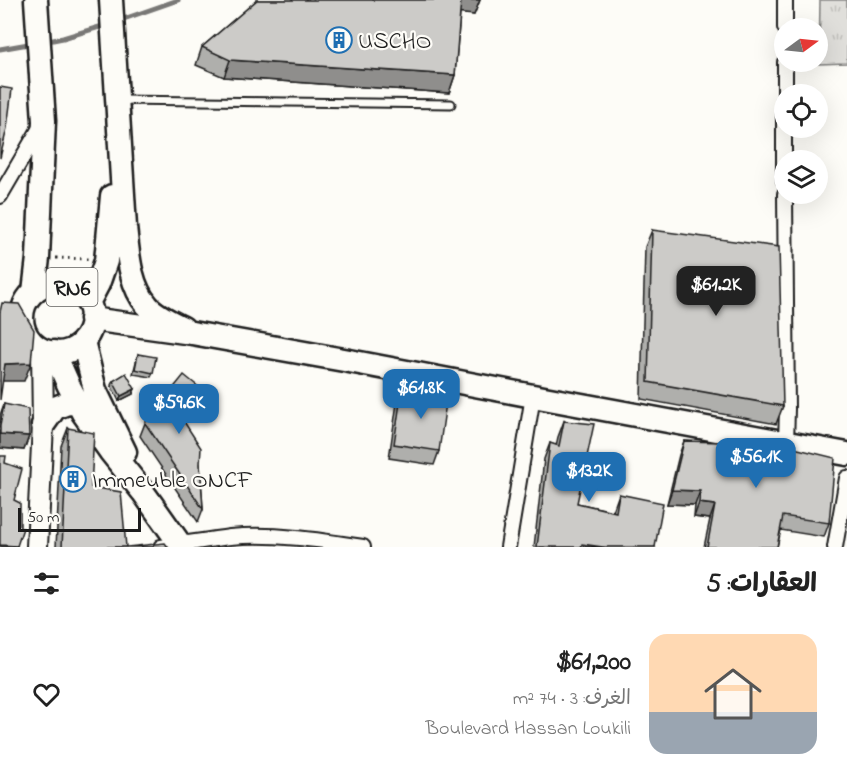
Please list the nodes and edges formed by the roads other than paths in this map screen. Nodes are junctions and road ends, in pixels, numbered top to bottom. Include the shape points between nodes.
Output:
1 (36, 0) edge
2 (111, 0) edge
3 (785, 0) edge
4 (785, 18) edge
5 (117, 93) junction
6 (451, 104) dead end
7 (44, 121) junction
8 (118, 123) junction
9 (0, 195) edge
10 (785, 204) edge
11 (21, 305) junction
12 (90, 311) junction
13 (192, 333) junction
14 (83, 341) junction
15 (48, 351) junction
16 (533, 396) junction
17 (77, 402) junction
18 (43, 425) junction
19 (786, 443) junction
20 (847, 454) edge
21 (847, 478) edge
22 (144, 492) junction
23 (175, 546) edge
24 (37, 547) edge
25 (363, 547) edge
26 (508, 547) edge
27 (835, 547) edge

1 - 7 main road, RN6
2 - 5 main road, RN6
3 - 4 street
5 - 6 lane
5 - 8 main road, RN6
7 - 9 street
7 - 11 main road, RN6 via 38,258
8 - 12 main road, RN6 via 106,261
8 - 13 main road via 125,227 136,287 147,305
10 - 19 street
11 - 12 main road, RN6 via 41,287 68,285 83,295
11 - 15 main road, RN6 via 26,334
12 - 13 main road
12 - 14 main road, RN6 via 90,327
13 - 16 main road
14 - 15 main road, RN6 via 70,350
14 - 22 main road, RN6 via 95,390
15 - 17 main road, RN6
15 - 18 street
16 - 19 main road
16 - 26 street
17 - 18 main road via 55,408
17 - 22 main road, RN6
18 - 24 street
19 - 20 main road
21 - 27 street
22 - 23 main road, RN6
23 - 25 street via 231,537 270,537

